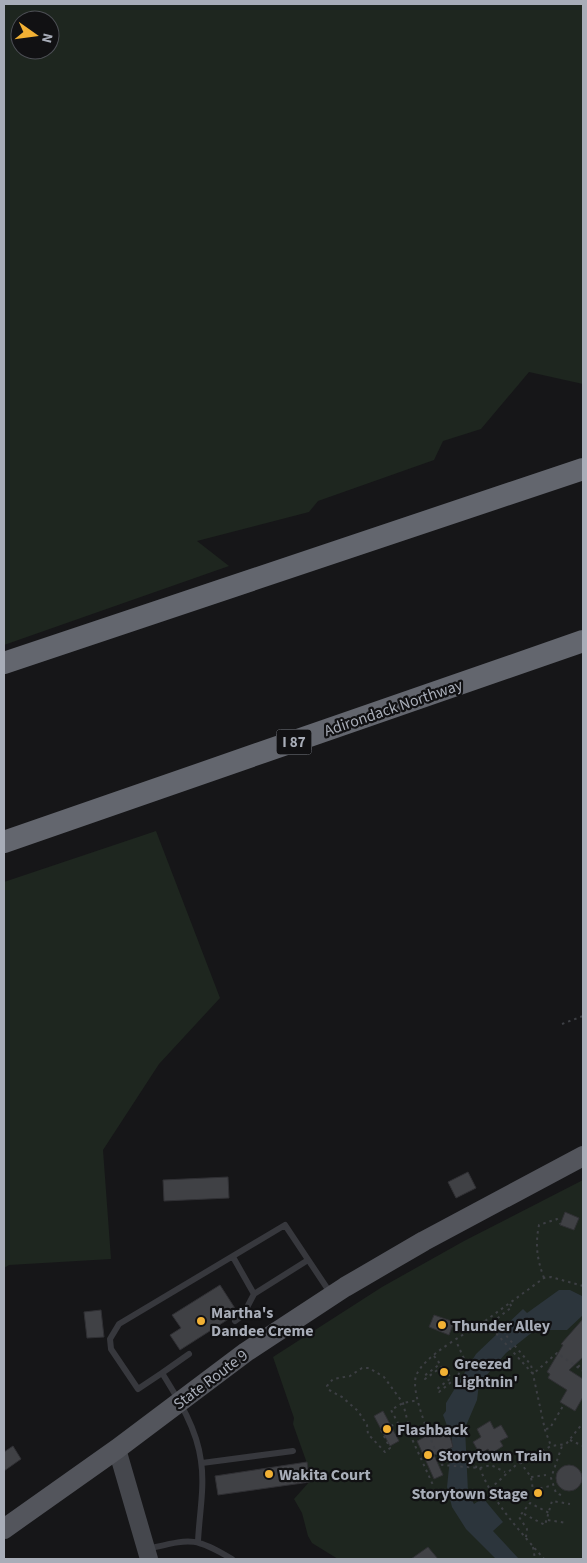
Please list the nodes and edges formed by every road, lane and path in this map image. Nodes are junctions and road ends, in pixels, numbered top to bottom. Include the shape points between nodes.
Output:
1 (583, 469) edge
2 (583, 641) edge
3 (4, 663) edge
4 (4, 842) edge
5 (583, 1016) edge
6 (562, 1024) dead end
7 (583, 1156) edge
8 (560, 1224) dead end
9 (232, 1257) junction
10 (308, 1260) junction
11 (544, 1278) junction
12 (583, 1286) edge
13 (254, 1294) junction
14 (332, 1295) junction
15 (510, 1304) junction
16 (235, 1321) dead end
17 (485, 1321) junction
18 (455, 1341) junction
19 (189, 1354) dead end
20 (434, 1356) junction
21 (583, 1362) edge
22 (578, 1367) junction
23 (583, 1371) edge
24 (162, 1373) junction
25 (533, 1374) junction
26 (418, 1400) junction
27 (180, 1402) junction
28 (403, 1403) junction
29 (563, 1406) dead end
30 (583, 1423) edge
31 (391, 1426) dead end
32 (381, 1430) dead end
33 (545, 1430) junction
34 (570, 1440) junction
35 (552, 1446) junction
36 (562, 1446) junction
37 (583, 1446) edge
38 (117, 1449) junction
39 (293, 1451) dead end
40 (477, 1461) dead end
41 (520, 1462) junction
42 (202, 1463) junction
43 (478, 1468) junction
44 (505, 1472) junction
45 (546, 1475) dead end
46 (530, 1477) junction
47 (433, 1485) dead end
48 (550, 1486) dead end
49 (490, 1489) junction
50 (562, 1495) dead end
51 (570, 1504) dead end
52 (550, 1513) junction
53 (524, 1514) junction
54 (548, 1520) junction
55 (567, 1523) dead end
56 (4, 1529) edge
57 (526, 1537) junction
58 (198, 1542) junction
59 (533, 1547) junction
60 (147, 1554) edge
61 (535, 1558) edge
62 (232, 1559) edge
63 (544, 1559) edge

1 - 3 highway
2 - 4 highway, Adirondack Northway / I 87
5 - 6 path
7 - 14 main road, State Route 9 via 424,1241
8 - 11 path via 557,1219 538,1225 538,1260
9 - 10 lane via 285,1225
9 - 13 lane
9 - 24 lane via 119,1324 110,1339 111,1349 138,1389
10 - 13 lane
10 - 14 lane
11 - 12 path
11 - 15 path
13 - 16 lane via 243,1315
14 - 27 main road, State Route 9 via 246,1352
15 - 17 path
15 - 25 path via 512,1307 494,1321 531,1365
17 - 18 path
17 - 25 path
18 - 20 path
18 - 20 path via 466,1363 456,1378 439,1392 437,1389 451,1378 443,1366 425,1378 440,1364
19 - 24 lane
20 - 26 path via 420,1368 415,1378
21 - 22 path
22 - 23 path
22 - 25 path via 557,1353
24 - 27 lane
25 - 33 path
26 - 28 path
26 - 43 path via 427,1432 442,1465
27 - 38 main road, State Route 9
27 - 42 lane
28 - 31 path via 391,1410 398,1423
28 - 32 path via 384,1377 369,1368 333,1379 327,1386 358,1411 367,1425 368,1434 386,1452 390,1448
28 - 47 path via 412,1439
29 - 33 path via 550,1428
30 - 34 path
33 - 35 path
34 - 36 path
34 - 37 path
35 - 36 path
35 - 41 path
36 - 50 path via 551,1478 556,1493
38 - 56 main road, State Route 9
38 - 60 street
39 - 42 lane
40 - 43 path
41 - 44 path
41 - 46 path
42 - 58 lane
43 - 44 path via 491,1465
43 - 49 path
44 - 49 path
45 - 46 path
46 - 48 path via 533,1490
49 - 57 path
51 - 52 path via 552,1501
52 - 53 path via 530,1503
52 - 54 path
53 - 54 path via 545,1525
53 - 57 path via 519,1518 527,1529
54 - 55 path
57 - 59 path
58 - 60 lane via 186,1540
58 - 62 lane
59 - 61 path
59 - 63 path

